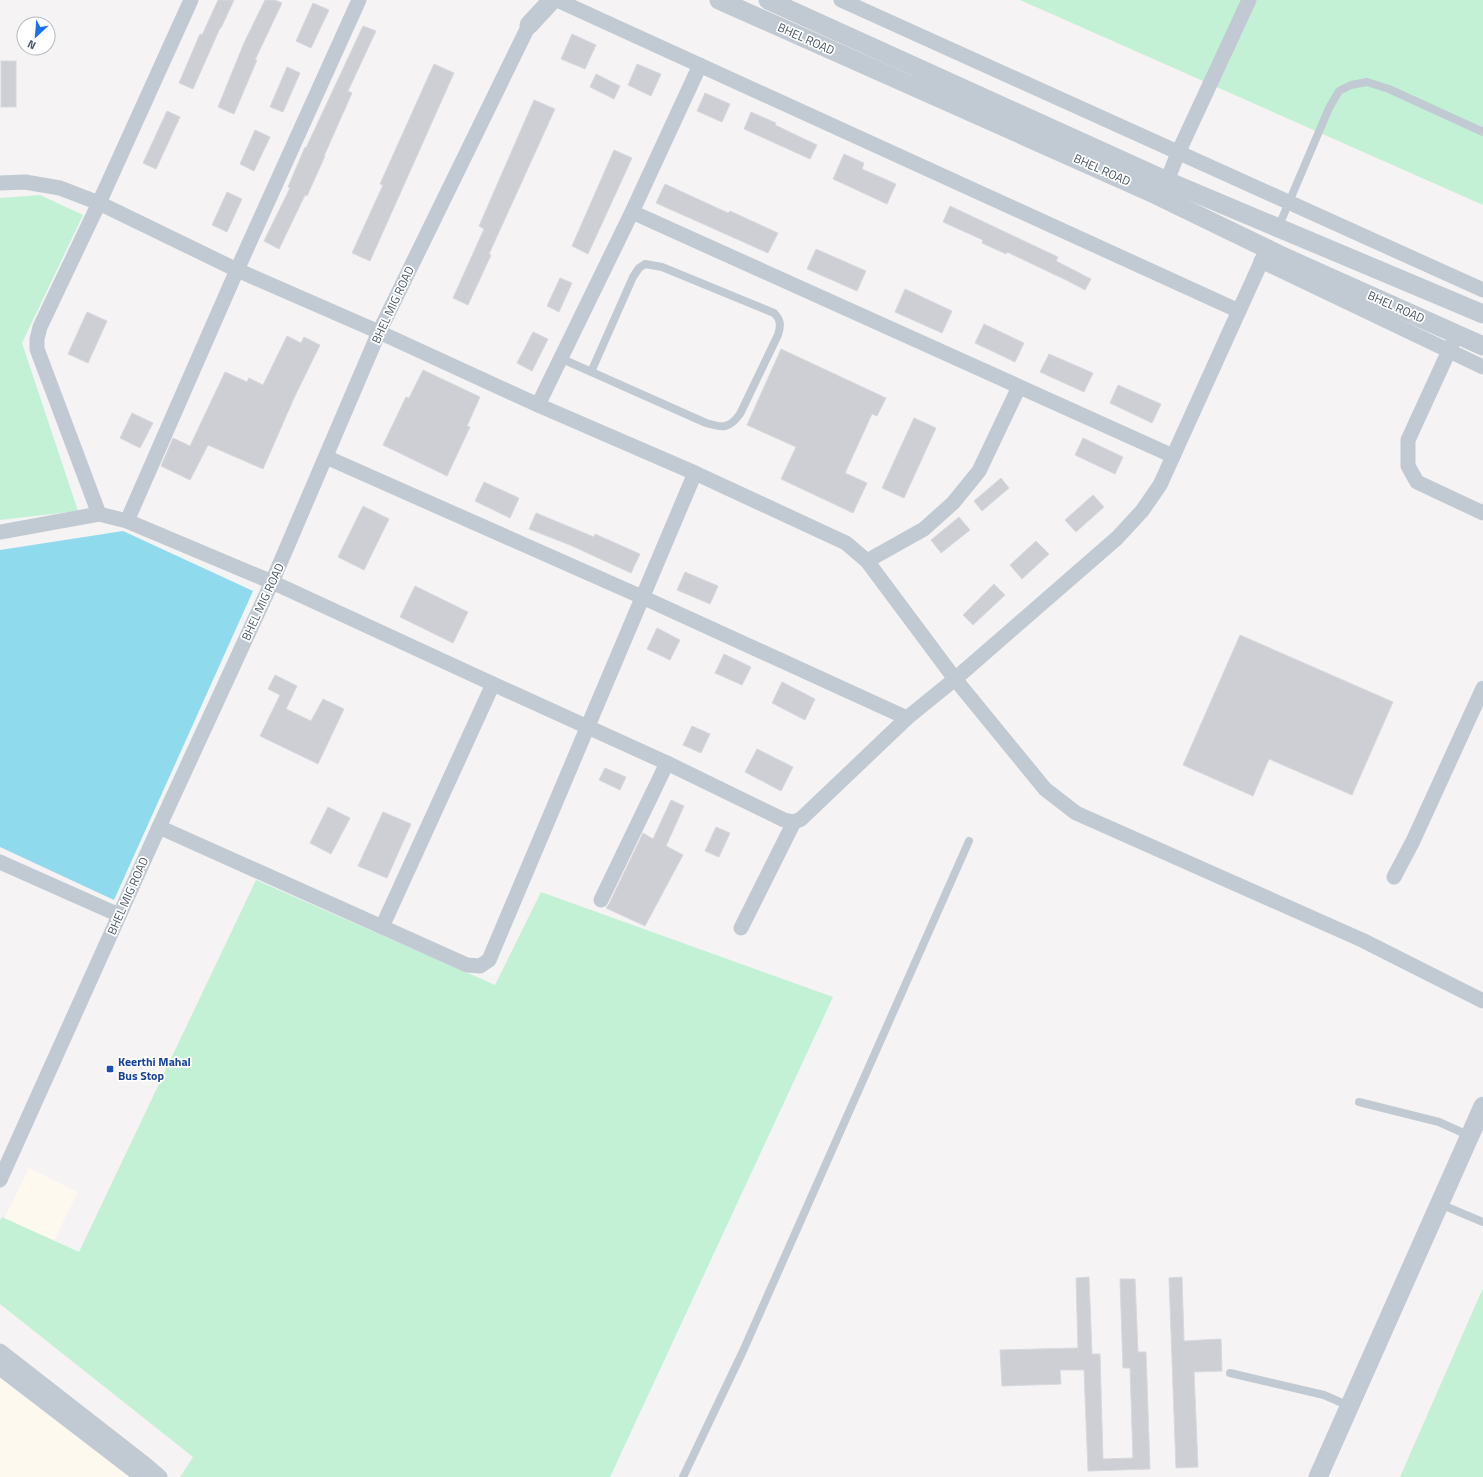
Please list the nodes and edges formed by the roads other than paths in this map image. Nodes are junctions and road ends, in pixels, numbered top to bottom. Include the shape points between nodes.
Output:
1 (191, 0) edge
2 (359, 0) edge
3 (532, 0) edge
4 (552, 0) edge
5 (557, 0) edge
6 (719, 0) edge
7 (768, 0) edge
8 (841, 0) edge
9 (1249, 0) edge
10 (529, 25) junction
11 (700, 65) junction
12 (1483, 132) edge
13 (1178, 153) junction
14 (1167, 181) junction
15 (0, 183) edge
16 (1288, 202) junction
17 (100, 203) junction
18 (632, 212) junction
19 (1278, 228) junction
20 (1264, 255) junction
21 (237, 270) junction
22 (1483, 290) edge
23 (1239, 311) junction
24 (1483, 314) edge
25 (380, 332) junction
26 (1453, 342) junction
27 (1483, 346) edge
28 (560, 358) junction
29 (1483, 367) edge
30 (591, 372) junction
31 (1020, 387) junction
32 (538, 405) junction
33 (1173, 456) junction
34 (326, 457) junction
35 (695, 473) junction
36 (1483, 513) edge
37 (99, 514) junction
38 (127, 521) junction
39 (0, 532) edge
40 (867, 561) junction
41 (272, 582) junction
42 (642, 597) junction
43 (955, 679) junction
44 (493, 684) junction
45 (1483, 688) edge
46 (907, 718) junction
47 (588, 727) junction
48 (667, 763) junction
49 (794, 822) junction
50 (159, 827) junction
51 (969, 841) dead end
52 (0, 862) edge
53 (1394, 877) dead end
54 (601, 900) dead end
55 (119, 916) junction
56 (382, 927) junction
57 (741, 928) dead end
58 (1483, 1001) edge
59 (1359, 1102) dead end
60 (1483, 1106) edge
61 (1470, 1136) junction
62 (0, 1180) edge
63 (1440, 1204) junction
64 (1483, 1222) edge
65 (0, 1351) edge
66 (0, 1368) edge
67 (1230, 1373) dead end
68 (1349, 1406) junction
69 (142, 1477) edge
70 (160, 1477) edge
71 (683, 1477) edge
72 (1318, 1477) edge

1 - 17 street
2 - 21 street
3 - 10 street, BHEL MIG ROAD
4 - 10 street, BHEL MIG ROAD
5 - 11 street
6 - 20 street, BHEL ROAD via 1150,192
7 - 14 street, BHEL ROAD
8 - 13 street
9 - 13 street
10 - 25 street, BHEL MIG ROAD
11 - 18 street
11 - 23 street
12 - 16 lane via 1389,89 1367,82 1351,85 1339,91 1329,108
13 - 14 street
13 - 16 street
14 - 19 street, BHEL ROAD
15 - 17 street via 25,182 60,188
16 - 19 lane
16 - 22 street
17 - 21 street
17 - 37 street via 40,327 37,339 38,349
18 - 28 street
18 - 31 street
19 - 24 street, BHEL ROAD
20 - 23 street
20 - 26 street, BHEL ROAD
21 - 25 street
21 - 38 street
23 - 33 street
25 - 32 street
25 - 34 street, BHEL MIG ROAD
26 - 27 street, BHEL ROAD
26 - 29 street
26 - 36 street via 1408,440 1408,466 1417,482
28 - 30 lane
28 - 32 street
30 - 30 lane via 706,423 717,427 733,424 778,335 780,319 774,313 662,267 645,264 633,277
31 - 33 street
31 - 40 street via 979,471 953,503 924,529
32 - 35 street
33 - 43 street via 1160,485 1142,511 1118,538
34 - 41 street, BHEL MIG ROAD
34 - 42 street
35 - 40 street via 846,543
35 - 42 street
37 - 38 street
37 - 39 street
38 - 41 street
40 - 43 street
41 - 44 street
41 - 50 street, BHEL MIG ROAD
42 - 46 street
42 - 47 street
43 - 46 street
43 - 58 street via 1045,789 1076,813 1362,940
44 - 47 street
44 - 56 street
45 - 53 street
46 - 49 street via 801,819
47 - 48 street
47 - 56 street via 489,960 480,966 467,965
48 - 49 street via 784,820
48 - 54 street
49 - 57 street
50 - 55 street, BHEL MIG ROAD
50 - 56 street
51 - 71 lane via 743,1350
52 - 55 street
55 - 62 street, BHEL MIG ROAD
59 - 61 lane via 1439,1122
60 - 61 street
61 - 63 street
63 - 64 lane
63 - 68 street
65 - 70 street
66 - 69 street
67 - 68 lane via 1324,1395
68 - 72 street

